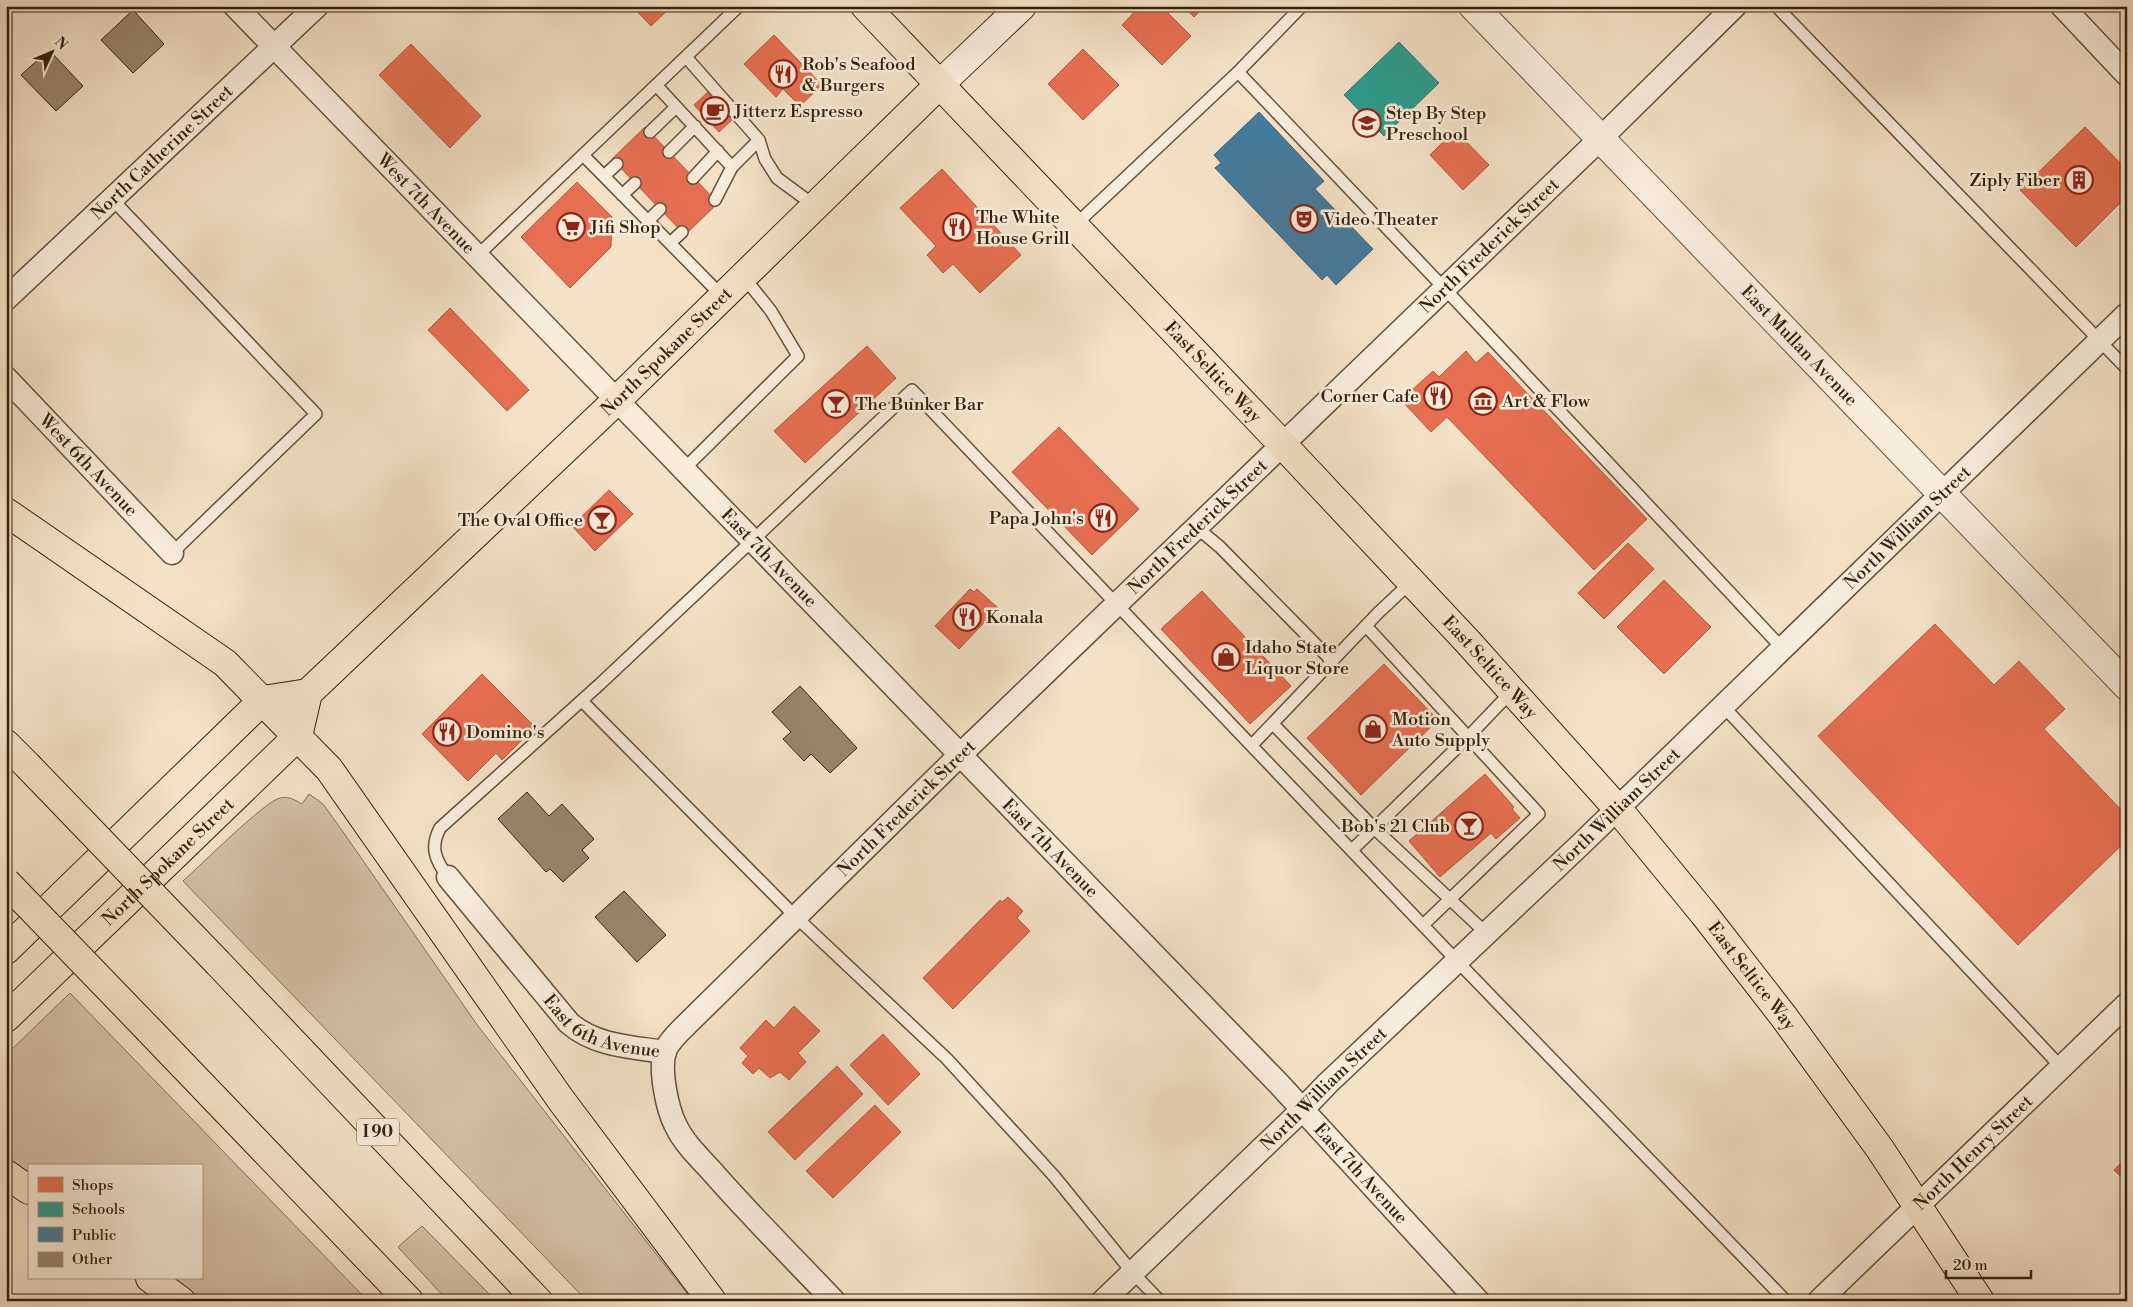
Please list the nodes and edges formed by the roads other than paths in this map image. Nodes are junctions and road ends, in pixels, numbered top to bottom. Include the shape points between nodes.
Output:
1 (235, 6) edge
2 (317, 6) edge
3 (739, 6) edge
4 (865, 6) edge
5 (1022, 6) edge
6 (1302, 6) edge
7 (1473, 6) edge
8 (1735, 6) edge
9 (1776, 6) edge
10 (2062, 6) edge
11 (273, 47) junction
12 (686, 57) junction
13 (1238, 72) junction
14 (2127, 75) edge
15 (656, 84) junction
16 (940, 84) junction
17 (676, 106) junction
18 (695, 126) junction
19 (650, 132) dead end
20 (1601, 138) junction
21 (759, 140) junction
22 (718, 151) junction
23 (669, 152) dead end
24 (583, 155) junction
25 (617, 164) dead end
26 (732, 167) junction
27 (604, 176) junction
28 (693, 178) dead end
29 (635, 183) dead end
30 (622, 195) junction
31 (111, 198) junction
32 (715, 200) dead end
33 (815, 206) junction
34 (660, 209) dead end
35 (648, 221) junction
36 (1074, 226) junction
37 (682, 232) dead end
38 (670, 243) junction
39 (477, 256) junction
40 (743, 276) junction
41 (1444, 288) junction
42 (722, 296) junction
43 (6, 299) edge
44 (2127, 314) edge
45 (2099, 340) junction
46 (2127, 369) edge
47 (6, 378) edge
48 (617, 400) junction
49 (1282, 444) junction
50 (683, 470) junction
51 (1942, 492) junction
52 (6, 512) edge
53 (1196, 527) junction
54 (753, 542) junction
55 (172, 553) joint
56 (1411, 582) junction
57 (1117, 603) junction
58 (1366, 626) junction
59 (1782, 648) junction
60 (1332, 661) junction
61 (2127, 686) edge
62 (1512, 691) junction
63 (308, 693) junction
64 (263, 700) junction
65 (582, 701) junction
66 (1723, 706) junction
67 (1273, 724) junction
68 (298, 736) junction
69 (1469, 736) junction
70 (6, 744) edge
71 (1252, 745) junction
72 (961, 754) junction
73 (1617, 808) junction
74 (1374, 828) junction
75 (1352, 850) junction
76 (448, 877) joint
77 (6, 882) edge
78 (1450, 899) junction
79 (796, 917) junction
80 (1423, 925) junction
81 (1487, 934) junction
82 (6, 950) edge
83 (1458, 962) junction
84 (2127, 1004) edge
85 (6, 1018) edge
86 (665, 1052) junction
87 (2061, 1067) junction
88 (1302, 1110) junction
89 (6, 1174) edge
90 (28, 1189) edge
91 (1918, 1205) junction
92 (1132, 1272) junction
93 (153, 1280) edge
94 (182, 1301) edge
95 (409, 1301) edge
96 (538, 1301) edge
97 (712, 1301) edge
98 (834, 1301) edge
99 (1103, 1301) edge
100 (1160, 1301) edge
101 (1478, 1301) edge
102 (1786, 1301) edge
103 (1819, 1301) edge
104 (1980, 1301) edge

1 - 11 street, West 7th Avenue
2 - 11 street, North Catherine Street
3 - 12 lane
4 - 16 main road, East Seltice Way
5 - 16 street, North Spokane Street
6 - 13 lane
7 - 20 street, East Mullan Avenue
8 - 20 street, North Frederick Street
9 - 45 lane
10 - 14 street
11 - 31 street, North Catherine Street
11 - 39 street, West 7th Avenue
12 - 15 lane
12 - 21 lane
13 - 36 lane
13 - 41 lane
15 - 17 lane
15 - 24 lane
16 - 33 main road, North Spokane Street
16 - 36 main road, East Seltice Way
17 - 18 lane
17 - 19 lane
18 - 22 lane
18 - 23 lane
20 - 41 street, North Frederick Street
20 - 51 street, East Mullan Avenue
21 - 26 lane
21 - 33 lane via 765,159 777,178
22 - 26 lane
22 - 28 lane
24 - 27 lane
24 - 39 lane
25 - 27 lane
26 - 32 lane
27 - 30 lane
29 - 30 lane
30 - 35 lane
31 - 43 street, North Catherine Street
31 - 55 lane via 316,414
33 - 40 main road, North Spokane Street
34 - 35 lane
35 - 38 lane
36 - 49 main road, East Seltice Way
37 - 38 lane
38 - 42 lane
39 - 48 street, West 7th Avenue
40 - 42 main road, North Spokane Street
40 - 50 lane via 771,311 798,356
41 - 49 street, North Frederick Street
41 - 59 lane
42 - 48 main road, North Spokane Street
44 - 45 street, North William Street
45 - 46 lane
45 - 51 street, North William Street
47 - 55 street, West 6th Avenue
48 - 50 street, East 7th Avenue
48 - 63 main road, North Spokane Street
49 - 53 street, North Frederick Street
49 - 56 main road, East Seltice Way
50 - 54 street, East 7th Avenue
51 - 59 street, North William Street
51 - 61 street, East Mullan Avenue
52 - 64 main road via 224,663
53 - 57 street, North Frederick Street
53 - 60 lane via 1220,547
54 - 57 lane, East 6th Avenue via 912,390
54 - 65 lane, East 6th Avenue
54 - 72 street, East 7th Avenue
56 - 58 lane
56 - 62 main road, East Seltice Way
57 - 71 lane
57 - 72 street, North Frederick Street
58 - 60 lane
58 - 69 lane
59 - 66 street, North William Street
60 - 67 lane
62 - 69 lane
62 - 73 main road, East Seltice Way
63 - 64 main road
63 - 68 main road
64 - 68 main road
64 - 82 main road
65 - 76 lane, East 6th Avenue via 440,828 434,856
65 - 79 lane
66 - 73 street, North William Street
66 - 87 lane
67 - 71 lane
67 - 74 lane
68 - 85 main road, North Spokane Street
68 - 97 main road via 330,769 561,1100
69 - 74 lane
69 - 78 lane via 1539,814
70 - 96 main road, I 90, bridge
71 - 75 lane
72 - 79 street, North Frederick Street
72 - 88 street, East 7th Avenue
73 - 81 street, North William Street
73 - 91 main road, East Seltice Way via 1778,1009
74 - 75 lane
74 - 78 lane
75 - 80 lane
76 - 86 street, East 6th Avenue via 578,1031 606,1042
77 - 95 main road, bridge
78 - 80 lane
78 - 81 lane
79 - 86 street, North Frederick Street via 681,1030
79 - 92 lane via 947,1060 1054,1176
80 - 83 lane
81 - 83 street, North William Street
83 - 88 street, North William Street
83 - 102 lane
84 - 87 street, North Henry Street
86 - 98 street, East 6th Avenue via 665,1091 676,1126 685,1141
87 - 91 street, North Henry Street
88 - 92 street, North William Street
88 - 101 street, East 7th Avenue
89 - 90 main road
91 - 103 street, North Henry Street
91 - 104 main road, East Seltice Way
92 - 99 street, North William Street
92 - 100 lane
93 - 94 main road

